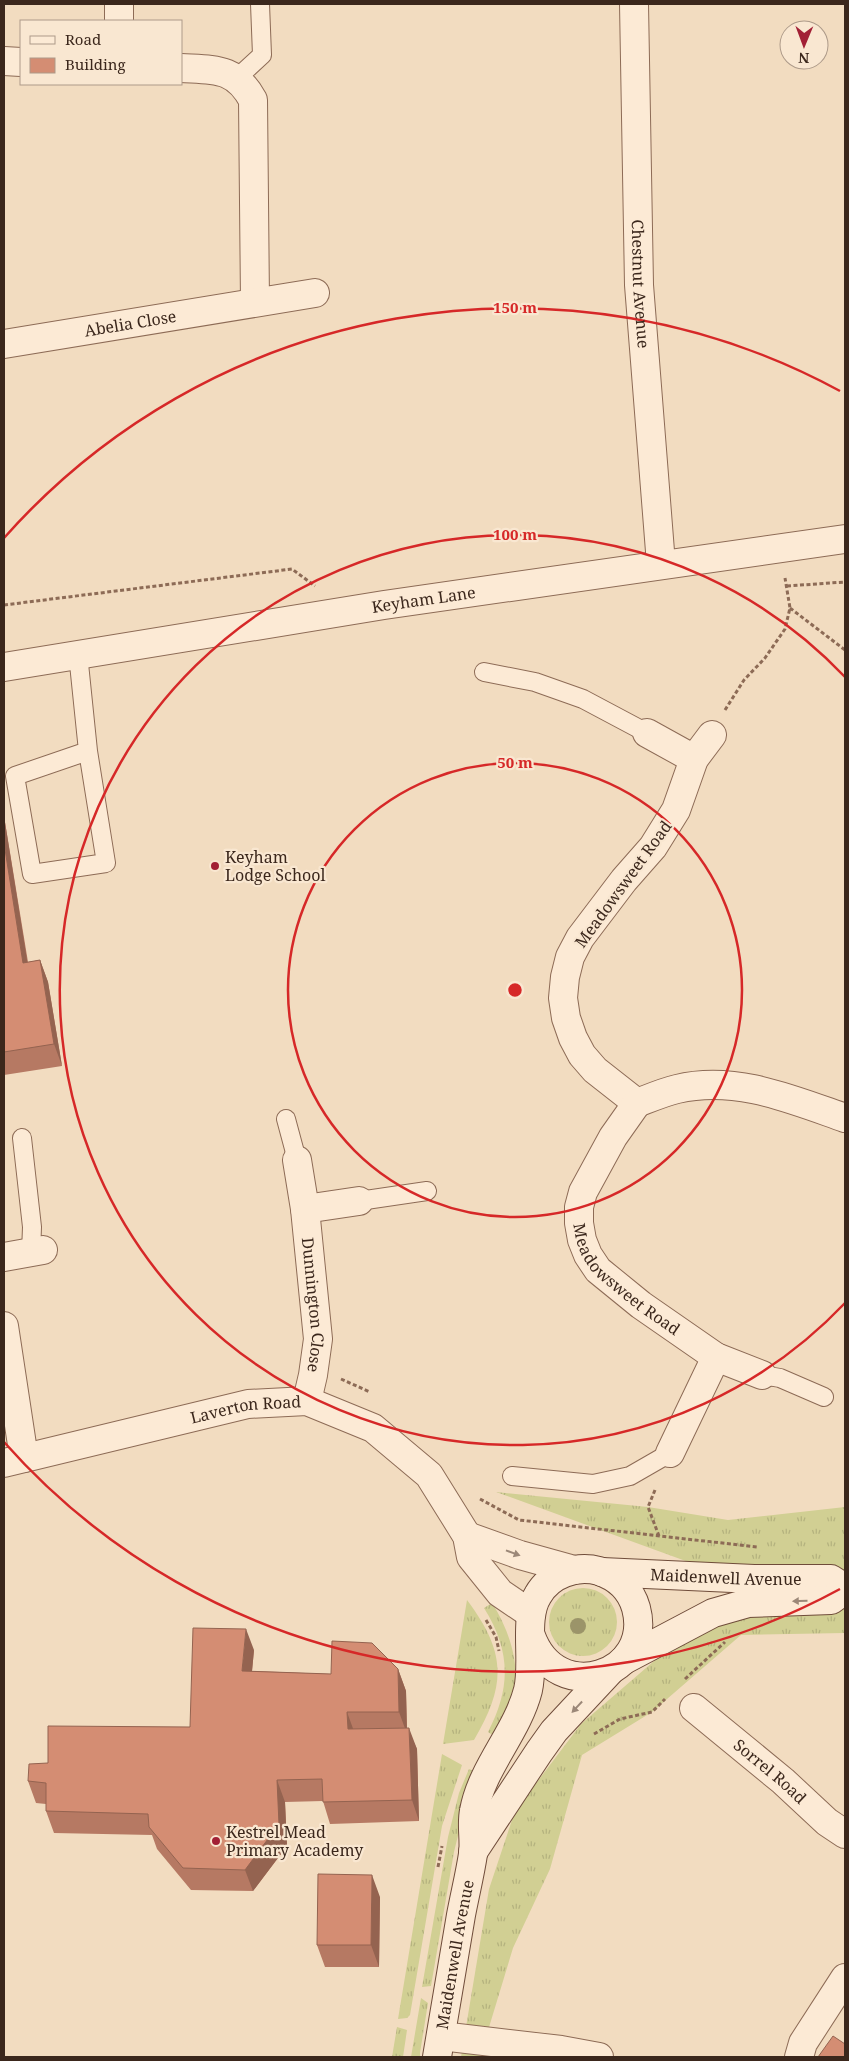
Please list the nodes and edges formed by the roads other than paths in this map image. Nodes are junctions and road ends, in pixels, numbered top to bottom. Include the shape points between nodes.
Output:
1 (119, 4) edge
2 (260, 4) edge
3 (634, 4) edge
4 (119, 20) edge
5 (4, 61) edge
6 (20, 62) edge
7 (182, 68) edge
8 (236, 78) junction
9 (315, 293) dead end
10 (255, 302) junction
11 (4, 344) edge
12 (845, 539) edge
13 (661, 564) junction
14 (78, 654) junction
15 (4, 668) edge
16 (484, 672) dead end
17 (647, 733) joint
18 (712, 735) road end
19 (88, 751) junction
20 (694, 759) junction
21 (637, 1103) junction
22 (845, 1118) edge
23 (286, 1119) dead end
24 (22, 1138) dead end
25 (297, 1160) joint
26 (427, 1191) dead end
27 (360, 1201) joint
28 (305, 1209) junction
29 (37, 1251) joint
30 (4, 1256) edge
31 (4, 1326) edge
32 (716, 1357) junction
33 (762, 1375) joint
34 (824, 1397) dead end
35 (307, 1401) junction
36 (670, 1453) joint
37 (14, 1460) edge
38 (512, 1476) dead end
39 (467, 1536) junction
40 (574, 1570) junction
41 (602, 1572) junction
42 (845, 1589) edge
43 (531, 1625) junction
44 (617, 1665) junction
45 (694, 1708) dead end
46 (845, 1834) edge
47 (473, 1852) junction
48 (845, 1978) edge
49 (439, 2047) edge
50 (599, 2057) edge
51 (800, 2057) edge

1 - 4 street
2 - 8 lane via 262,55
3 - 13 street, Chestnut Avenue via 639,285
5 - 6 street
7 - 8 street via 226,72
8 - 10 street via 253,100
9 - 10 street, Abelia Close
10 - 11 street, Abelia Close
12 - 13 street, Keyham Lane
13 - 14 street, Keyham Lane
14 - 15 street, Keyham Lane
14 - 19 lane
16 - 17 lane via 535,682 583,699
17 - 20 street
18 - 20 street, Meadowsweet Road
19 - 19 lane via 106,862 32,874 15,776
20 - 21 street, Meadowsweet Road via 676,810 653,847 580,938 570,957 565,977 566,1018 582,1055 594,1070
21 - 22 street via 677,1089 740,1085
21 - 32 street, Meadowsweet Road via 613,1137 583,1192 579,1208 582,1240 598,1270 641,1305
23 - 25 lane
24 - 29 lane
25 - 28 street, Dunnington Close
26 - 27 lane
27 - 28 street
28 - 35 street, Dunnington Close via 318,1339
29 - 30 street
31 - 37 street
32 - 33 street, Meadowsweet Road
32 - 36 street
33 - 34 lane via 780,1378
35 - 37 street, Laverton Road via 248,1404
35 - 39 street, Laverton Road via 373,1428 422,1469
36 - 38 lane via 630,1476 593,1484
39 -> 40 street
39 - 43 street, Laverton Road via 471,1557
40 - 41 street, Maidenwell Avenue
40 - 43 street, Maidenwell Avenue via 545,1585 538,1594
41 - 42 street, Maidenwell Avenue via 831,1580
41 - 44 street, Maidenwell Avenue via 626,1588 637,1614 636,1639
42 -> 44 street, Maidenwell Avenue via 831,1600 748,1603 713,1613
43 - 44 street, Maidenwell Avenue via 541,1656 567,1675 589,1677
43 - 47 street, Maidenwell Avenue via 531,1676 525,1701 483,1782 473,1812
44 -> 47 street, Maidenwell Avenue via 549,1738
45 - 46 street, Sorrel Road
47 - 49 street, Maidenwell Avenue
48 - 51 street via 803,2043
49 - 50 street via 560,2050

